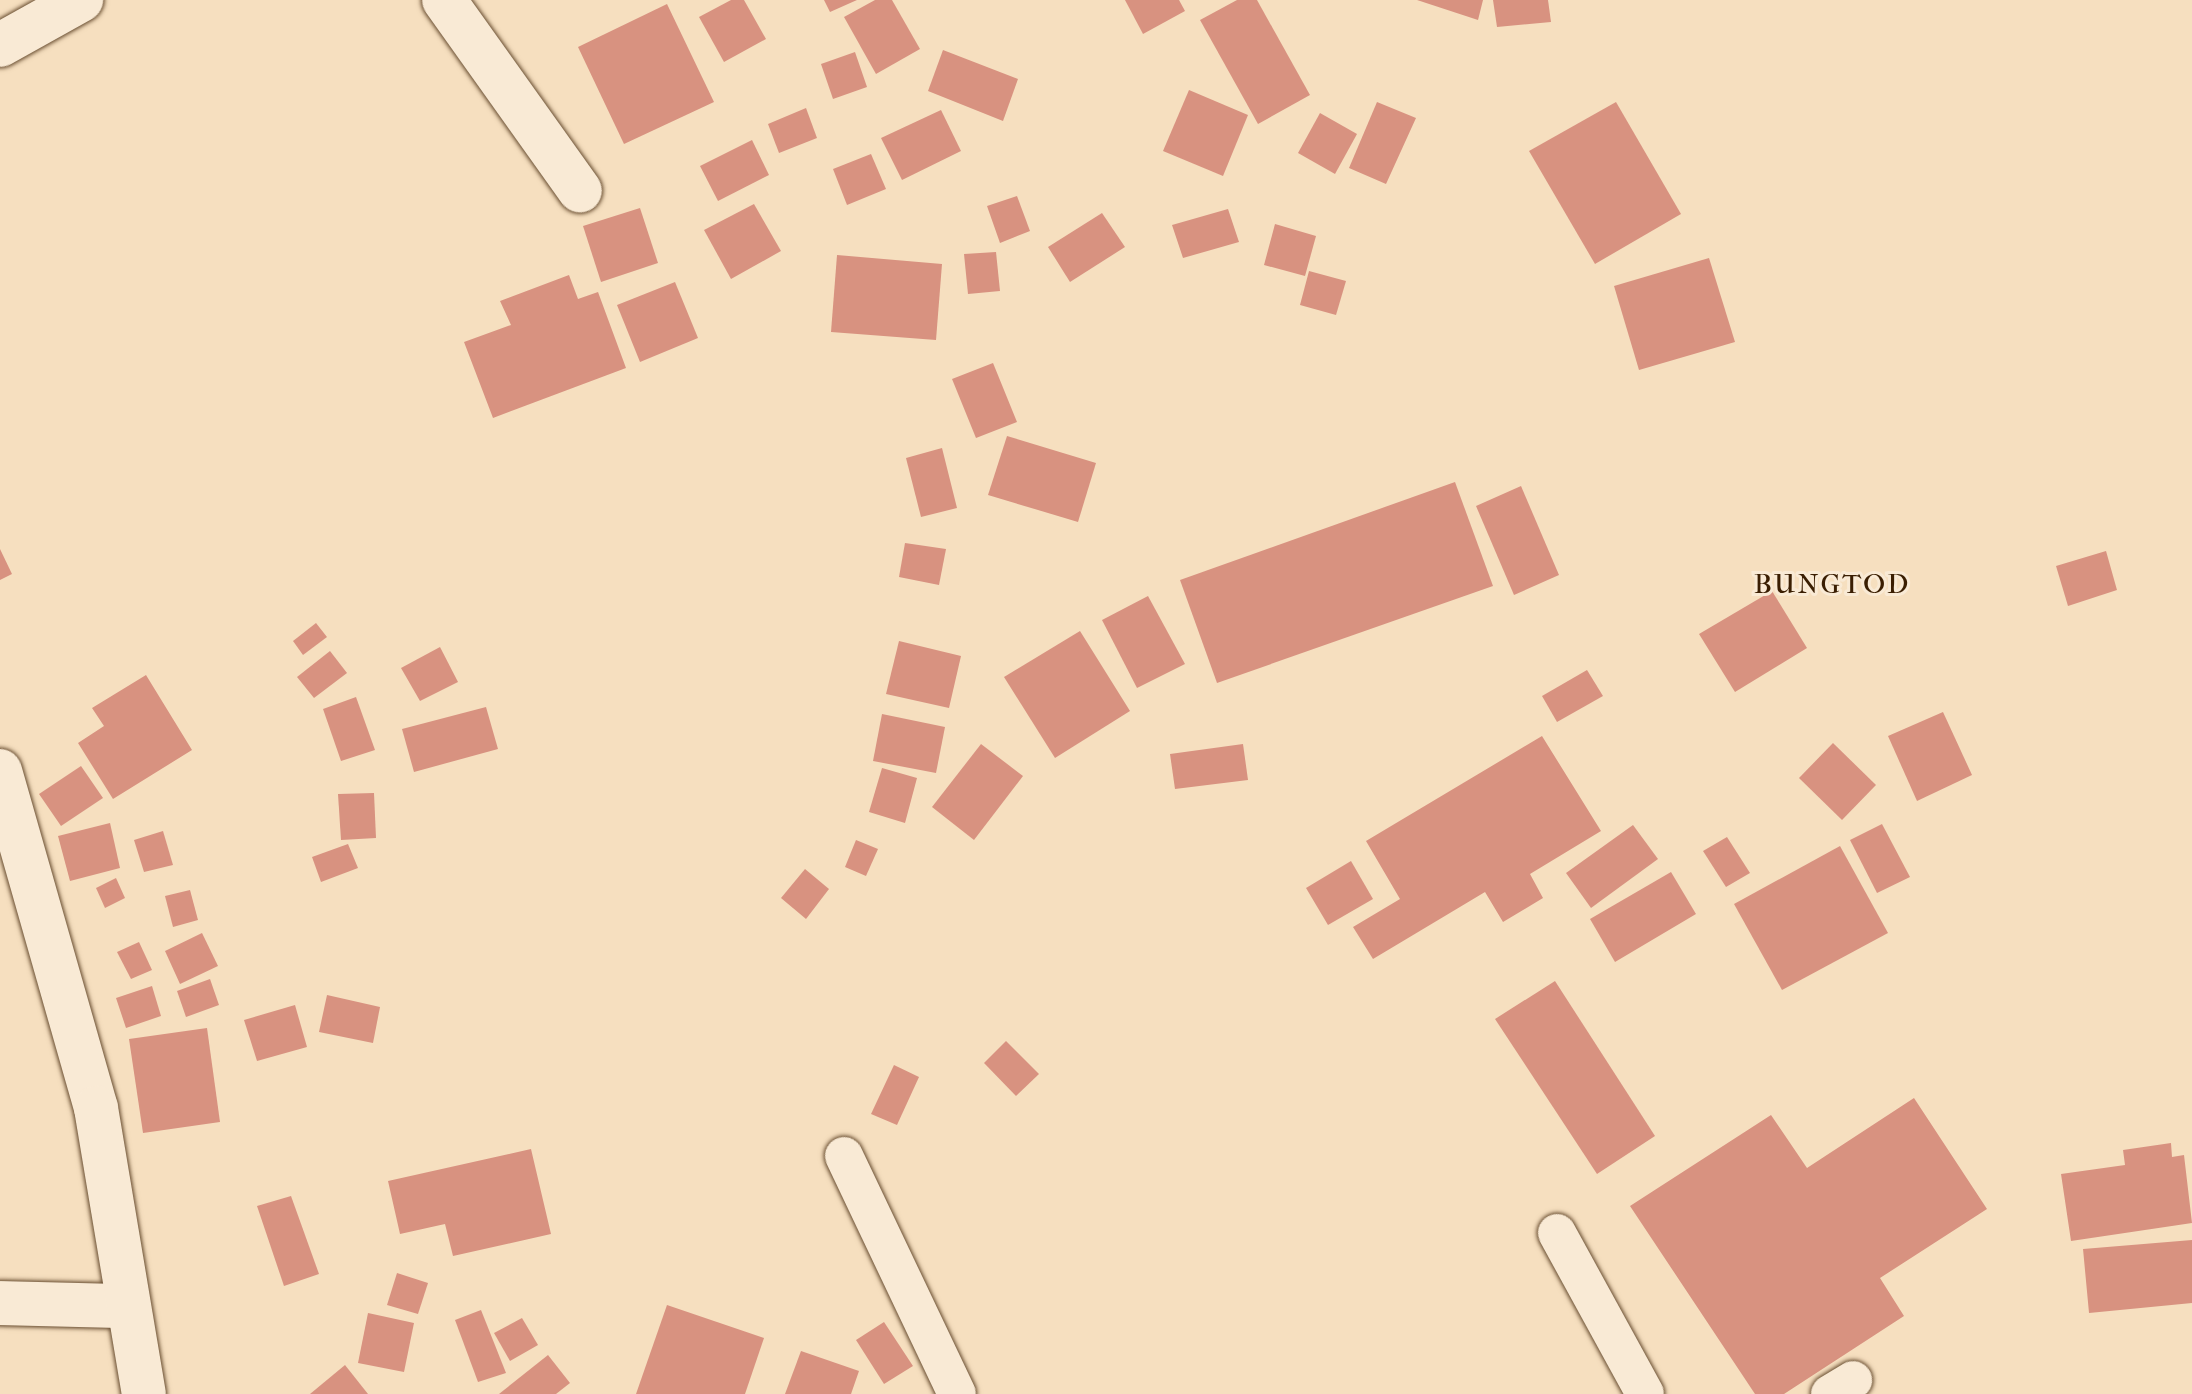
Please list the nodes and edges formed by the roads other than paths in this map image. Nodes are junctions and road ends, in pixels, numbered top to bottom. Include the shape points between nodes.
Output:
1 (81, 0) edge
2 (444, 0) edge
3 (0, 45) edge
4 (580, 191) dead end
5 (0, 771) edge
6 (844, 1156) dead end
7 (1557, 1233) dead end
8 (0, 1303) edge
9 (127, 1306) junction
10 (144, 1394) edge
11 (957, 1394) edge
12 (1645, 1394) edge

1 - 3 street
2 - 4 street
5 - 9 street via 96,1108
6 - 11 lane
7 - 12 lane
8 - 9 street
9 - 10 street

